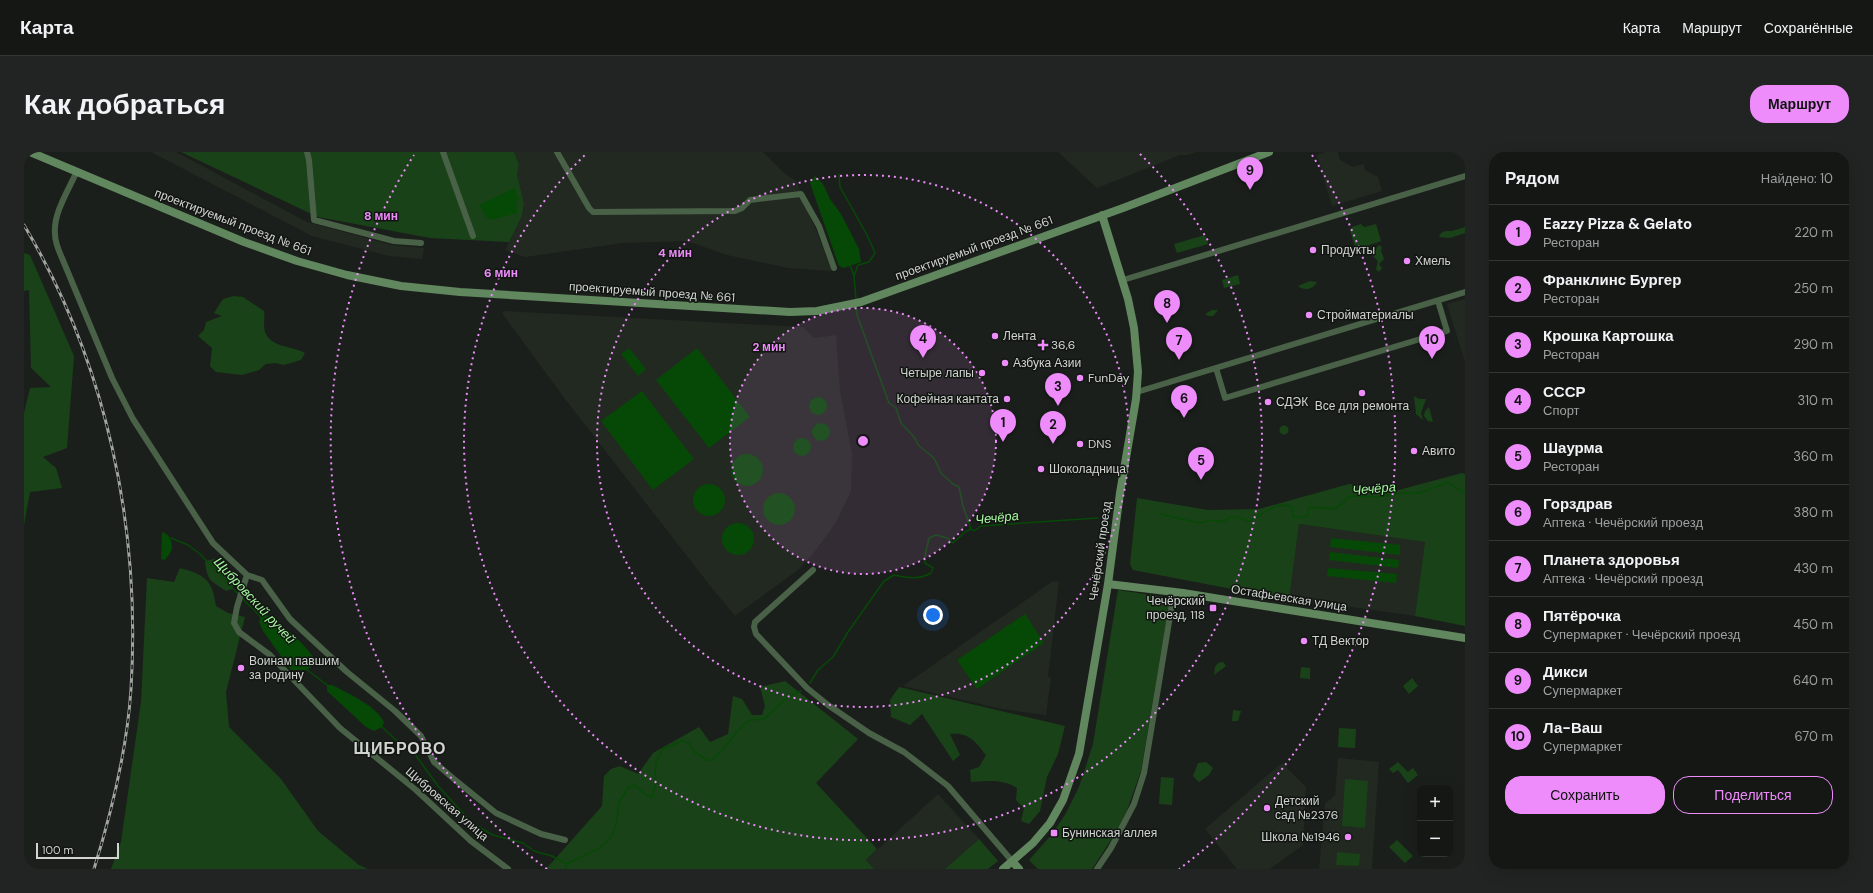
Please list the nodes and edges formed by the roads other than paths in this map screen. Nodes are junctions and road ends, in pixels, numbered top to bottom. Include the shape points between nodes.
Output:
1 (30, 152) edge
2 (307, 152) edge
3 (443, 152) edge
4 (557, 152) edge
5 (1269, 152) edge
6 (76, 172) junction
7 (1465, 176) edge
8 (1102, 215) junction
9 (473, 236) dead end
10 (421, 243) dead end
11 (834, 268) dead end
12 (1122, 280) junction
13 (1465, 292) edge
14 (1438, 300) junction
15 (1216, 368) junction
16 (1137, 392) junction
17 (813, 570) dead end
18 (246, 575) junction
19 (1108, 584) junction
20 (1174, 592) junction
21 (1465, 638) edge
22 (565, 840) dead end
23 (1012, 861) junction
24 (508, 869) edge
25 (1003, 869) edge
26 (1019, 869) edge
27 (1097, 869) edge

1 - 6 main road, проектируемый проезд № 661
2 - 10 street via 314,220 394,241
3 - 9 street
4 - 11 street via 593,212 736,211 750,200 801,194 819,226
5 - 8 main road, проектируемый проезд № 661
6 - 8 main road, проектируемый проезд № 661 via 244,242 347,275 402,286 460,292 758,311 816,311 861,302
6 - 18 street via 56,220 55,235 62,258 112,378 144,438 213,543
7 - 12 street
8 - 12 main road, Чечёрский проезд
12 - 16 main road, Чечёрский проезд via 1134,328 1138,365
13 - 14 street
14 - 15 street
14 - 15 street via 1447,331 1225,398
15 - 16 street
16 - 19 main road, Чечёрский проезд
17 - 23 street via 755,622 756,634 782,663 828,705 904,752 948,786
18 - 22 street via 262,580 290,619 347,672 406,721 421,736 434,762 496,814 541,834
18 - 24 street, Щибровская улица via 234,623 240,632 270,655 340,728 416,790 471,841
19 - 20 main road, Остафьевская улица
19 - 23 main road, Чечёрский проезд via 1082,740 1063,800 1047,828
20 - 21 main road, Остафьевская улица
20 - 27 street via 1144,773 1134,804
23 - 25 main road, Чечёрский проезд
23 - 26 main road

